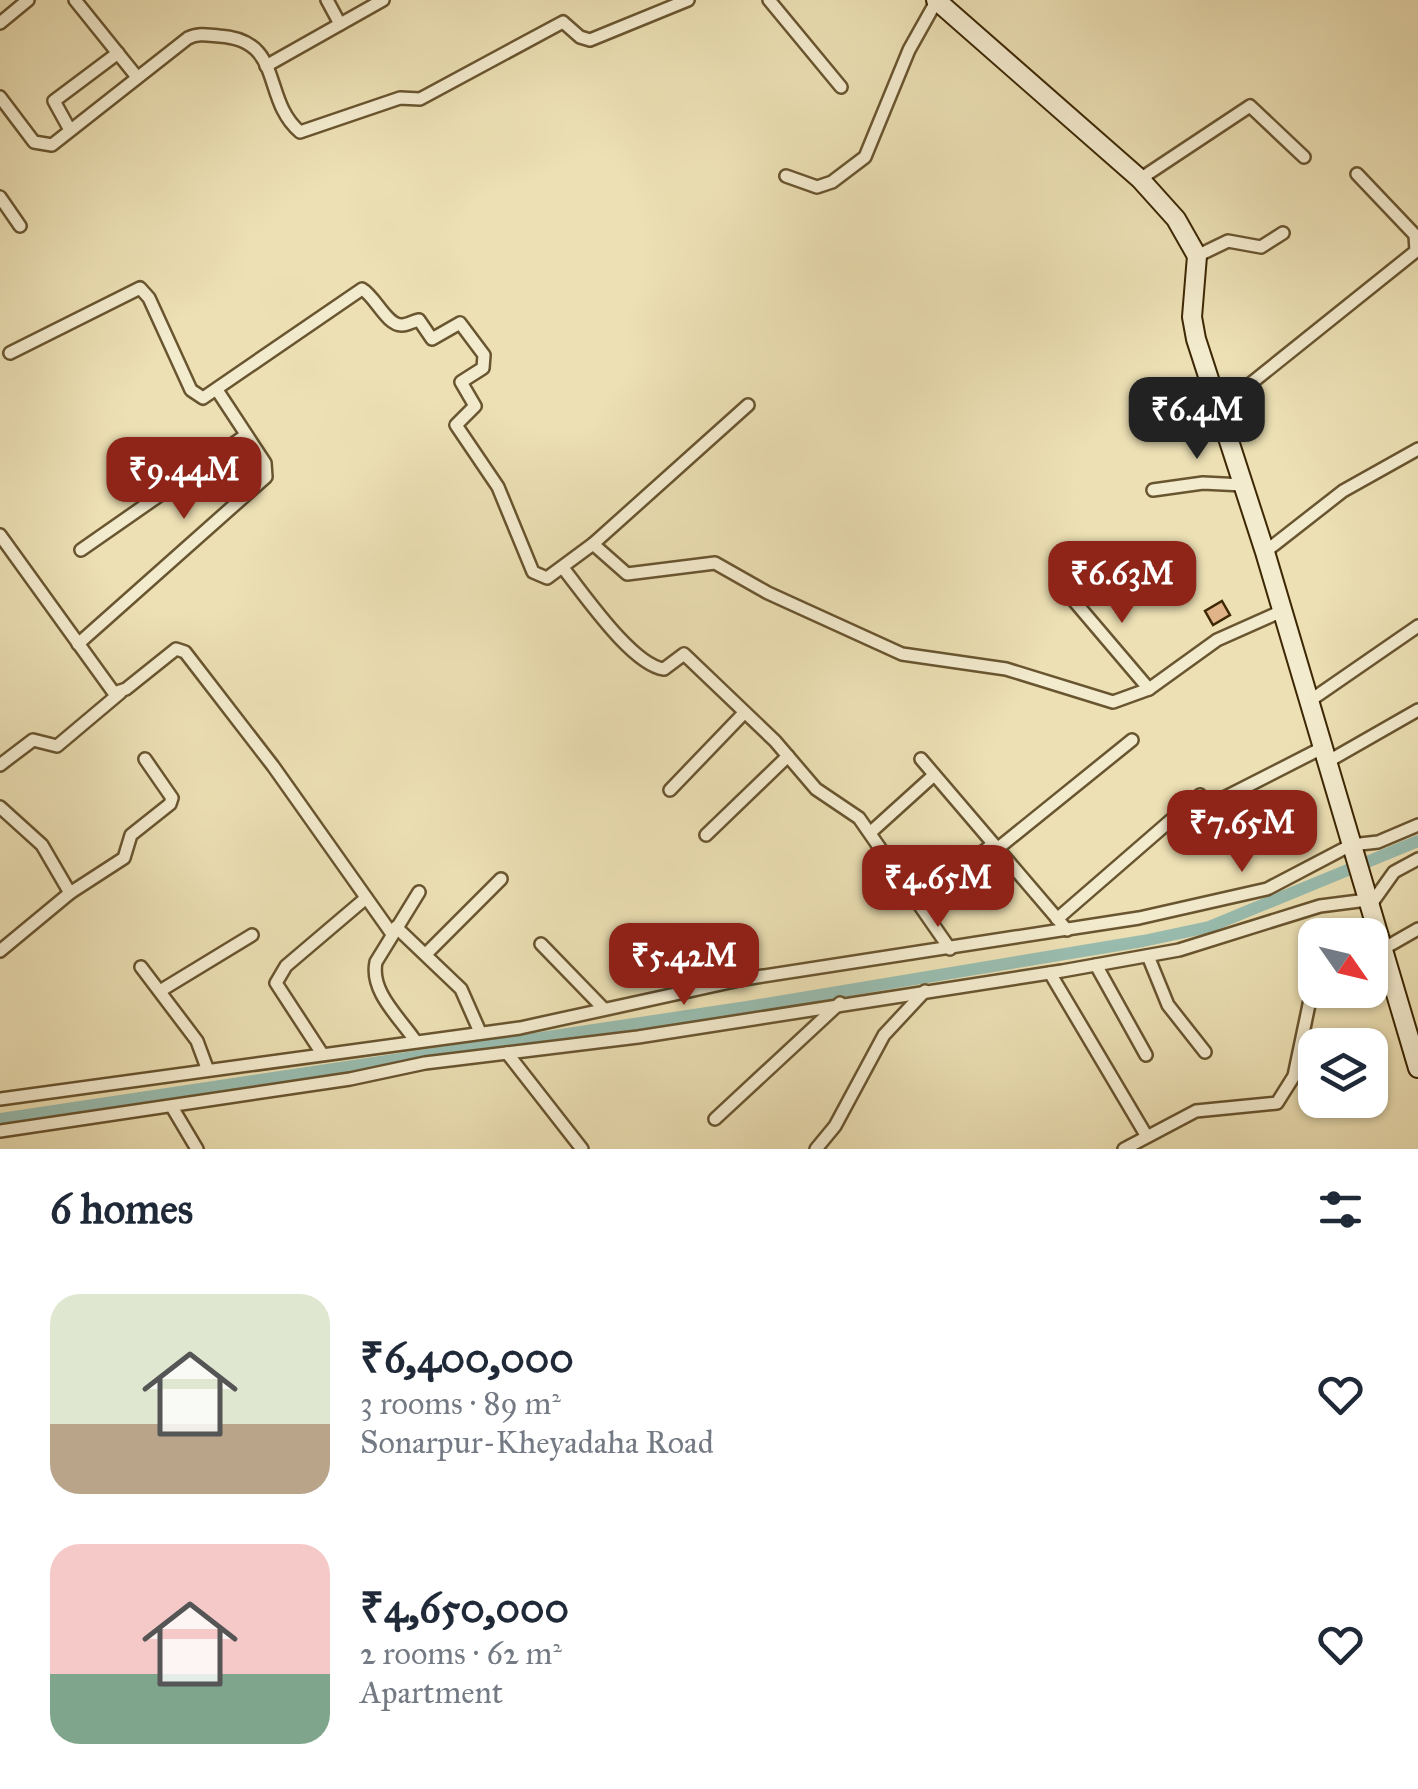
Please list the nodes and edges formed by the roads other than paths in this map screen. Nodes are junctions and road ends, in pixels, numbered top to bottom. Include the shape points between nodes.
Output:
1 (28, 0) edge
2 (75, 0) edge
3 (327, 0) edge
4 (383, 0) edge
5 (688, 0) edge
6 (770, 0) edge
7 (940, 1) edge
8 (0, 23) edge
9 (340, 24) junction
10 (118, 53) junction
11 (266, 66) junction
12 (137, 77) junction
13 (841, 87) dead end
14 (0, 97) edge
15 (70, 130) junction
16 (1304, 157) dead end
17 (1357, 174) dead end
18 (786, 176) dead end
19 (1140, 178) junction
20 (0, 197) edge
21 (20, 226) dead end
22 (1283, 233) dead end
23 (1197, 256) junction
24 (10, 353) dead end
25 (218, 390) junction
26 (748, 404) dead end
27 (1220, 410) junction
28 (246, 435) junction
29 (1418, 449) edge
30 (1244, 485) junction
31 (1152, 490) dead end
32 (0, 535) edge
33 (593, 544) junction
34 (81, 550) dead end
35 (1266, 552) junction
36 (563, 568) junction
37 (1064, 589) dead end
38 (1282, 611) junction
39 (1418, 626) edge
40 (78, 644) junction
41 (1149, 689) junction
42 (120, 693) junction
43 (1308, 702) junction
44 (1418, 710) edge
45 (744, 714) junction
46 (1132, 740) dead end
47 (1325, 755) junction
48 (788, 756) junction
49 (144, 758) dead end
50 (920, 759) dead end
51 (0, 764) edge
52 (934, 775) junction
53 (670, 790) dead end
54 (1200, 795) dead end
55 (1220, 800) dead end
56 (0, 808) edge
57 (1418, 826) edge
58 (871, 832) junction
59 (706, 835) dead end
60 (995, 846) junction
61 (1352, 850) junction
62 (1418, 860) edge
63 (501, 879) dead end
64 (419, 892) dead end
65 (70, 893) junction
66 (366, 898) junction
67 (919, 900) junction
68 (1367, 900) junction
69 (1373, 918) edge
70 (1057, 919) junction
71 (1418, 929) edge
72 (1066, 930) junction
73 (394, 931) junction
74 (252, 935) dead end
75 (540, 944) dead end
76 (1388, 947) edge
77 (950, 949) junction
78 (0, 950) edge
79 (426, 954) junction
80 (1148, 956) junction
81 (1096, 965) junction
82 (141, 967) dead end
83 (1388, 967) edge
84 (1050, 973) junction
85 (160, 991) junction
86 (925, 992) junction
87 (840, 1003) junction
88 (1308, 1008) edge
89 (604, 1010) junction
90 (480, 1032) junction
91 (414, 1039) junction
92 (321, 1052) junction
93 (1205, 1052) dead end
94 (508, 1053) junction
95 (1146, 1055) dead end
96 (206, 1068) junction
97 (1418, 1068) edge
98 (0, 1099) edge
99 (172, 1107) junction
100 (714, 1119) dead end
101 (6, 1130) edge
102 (1146, 1135) junction
103 (0, 1140) edge
104 (198, 1149) edge
105 (582, 1149) edge
106 (816, 1149) edge
107 (1124, 1149) edge

1 - 8 street
2 - 10 street
3 - 9 street
4 - 9 street
5 - 11 street via 590,40 563,22 420,99 400,98 300,132
6 - 13 street
7 - 18 street via 909,50 865,157 818,187
7 - 19 main road
9 - 11 street
10 - 12 street
10 - 15 street via 54,101
11 - 12 street via 248,40 197,34
12 - 15 street
14 - 15 street via 34,142 52,145
16 - 19 street via 1250,106
17 - 27 street via 1414,234 1416,251
19 - 23 main road
20 - 21 street
22 - 23 street via 1261,247 1228,241
23 - 27 main road via 1192,317
24 - 25 street via 140,288 191,390 203,398
25 - 28 street
25 - 36 street via 362,289 392,322 418,320 432,338 460,323 487,360 461,382 474,406 457,429 498,487 533,572 547,578
26 - 33 street
27 - 30 main road
28 - 34 street
28 - 40 street via 266,477
29 - 35 street via 1343,491
30 - 31 street
30 - 35 main road
32 - 40 street
33 - 36 street
33 - 41 street via 633,575 715,563 902,654 1006,669 1113,702
35 - 38 main road
36 - 45 street via 654,667 664,670 684,654
37 - 41 street
38 - 41 street via 1217,640
38 - 43 main road
39 - 43 street
40 - 42 street
42 - 51 street via 57,746 33,740
42 - 66 street via 176,649 184,652
43 - 47 main road
44 - 47 street
45 - 48 street
45 - 53 street
46 - 60 street
47 - 55 street
47 - 61 main road
48 - 58 street via 816,789
48 - 59 street
49 - 65 street via 170,804 131,835 124,858
50 - 52 street
52 - 58 street
52 - 60 street
54 - 70 street
56 - 65 street via 42,845
57 - 61 street
58 - 67 street
60 - 67 street
60 - 70 street
61 - 68 main road
61 - 72 street via 1267,889
62 - 68 street via 1394,872
63 - 79 street
64 - 73 street
65 - 78 street
66 - 73 street
66 - 92 street via 286,966 276,983
67 - 77 street
68 - 69 main road
68 - 80 street via 1320,906
70 - 72 street
71 - 76 street
72 - 77 street
73 - 79 street
73 - 91 street via 374,973
74 - 85 street
75 - 89 street
77 - 89 street via 744,979
79 - 90 street via 461,990
80 - 81 street
80 - 93 street via 1168,1005
81 - 84 street
81 - 95 street
82 - 85 street
83 - 97 main road
84 - 86 street
84 - 102 street
85 - 96 street via 197,1041
86 - 87 street
86 - 106 street via 884,1035
87 - 94 street
87 - 100 street
88 - 102 street via 1294,1076 1277,1103 1196,1111
89 - 90 street
90 - 91 street
91 - 92 street
92 - 96 street
94 - 99 street
94 - 105 street
96 - 98 street
99 - 101 street
99 - 104 street
101 - 103 street
102 - 107 street

